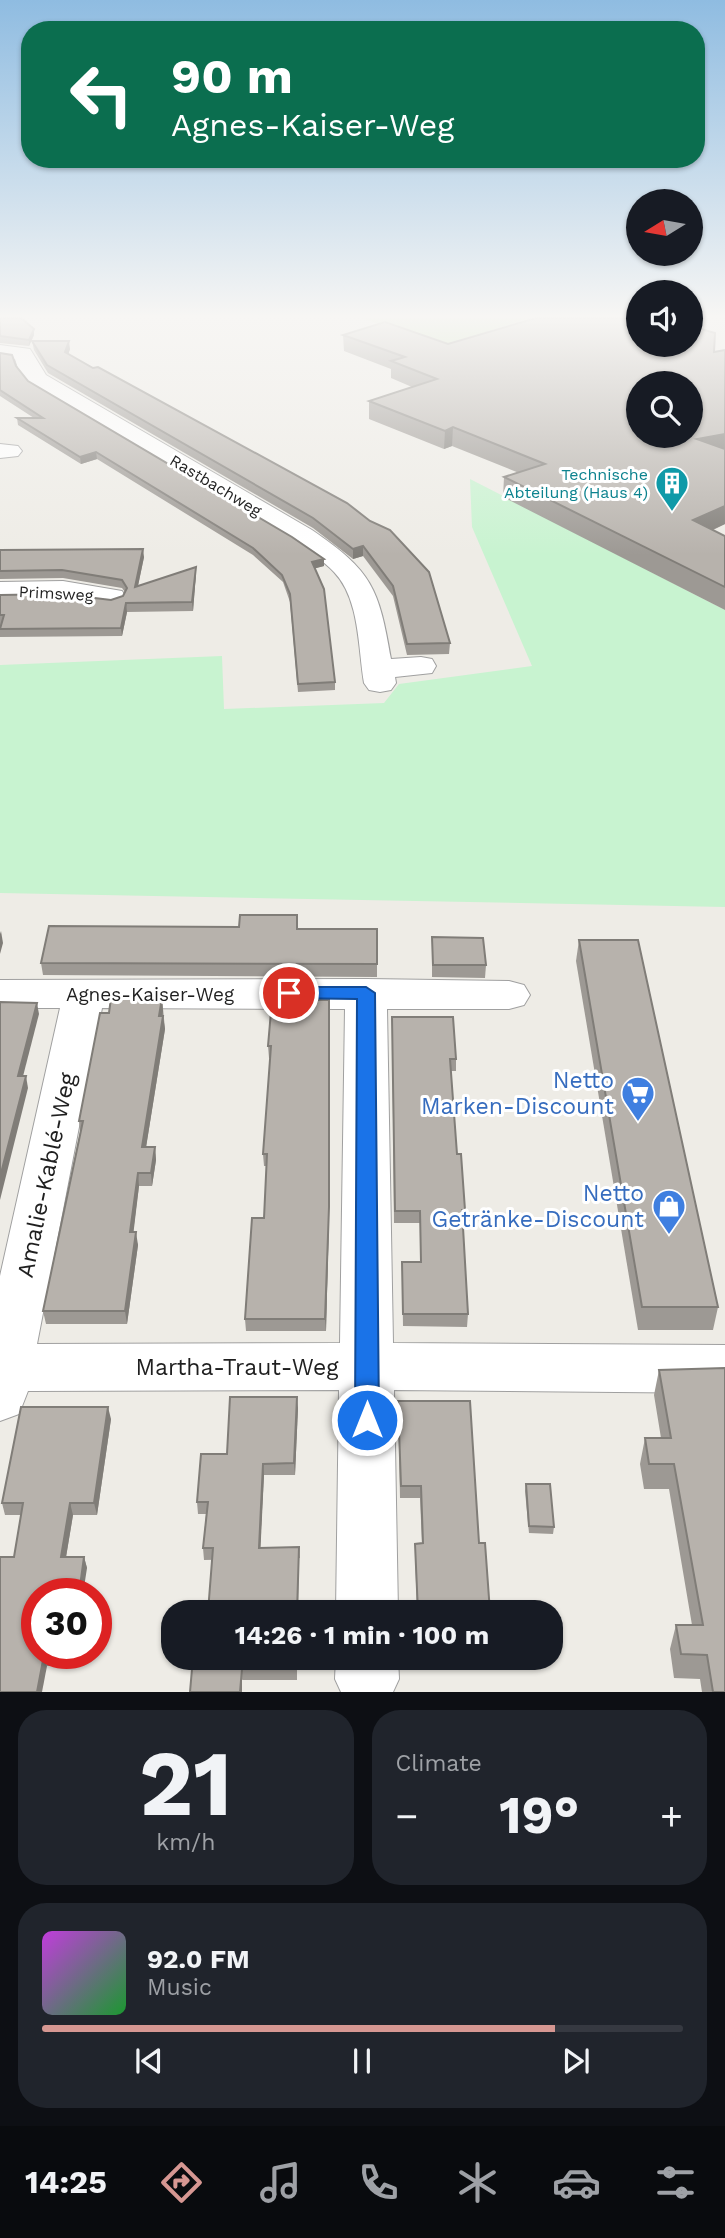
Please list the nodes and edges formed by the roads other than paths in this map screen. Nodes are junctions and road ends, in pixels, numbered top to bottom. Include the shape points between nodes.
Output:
1 (67, 397) edge
2 (0, 591) edge
3 (112, 597) edge
4 (421, 666) dead end
5 (366, 993) junction
6 (0, 994) edge
7 (84, 994) junction
8 (509, 995) dead end
9 (366, 1366) junction
10 (725, 1369) edge
11 (2, 1377) edge
12 (367, 1600) edge

1 - 4 street, Rastbachweg via 303,536 342,565 363,598 379,676
2 - 3 street, Primsweg via 63,590
5 - 7 street, Agnes-Kaiser-Weg
5 - 8 street, Agnes-Kaiser-Weg
5 - 9 street
6 - 7 street, Agnes-Kaiser-Weg
7 - 11 street, Amalie-Kablé-Weg
9 - 10 street, Martha-Traut-Weg
9 - 11 street, Martha-Traut-Weg
9 - 12 street

